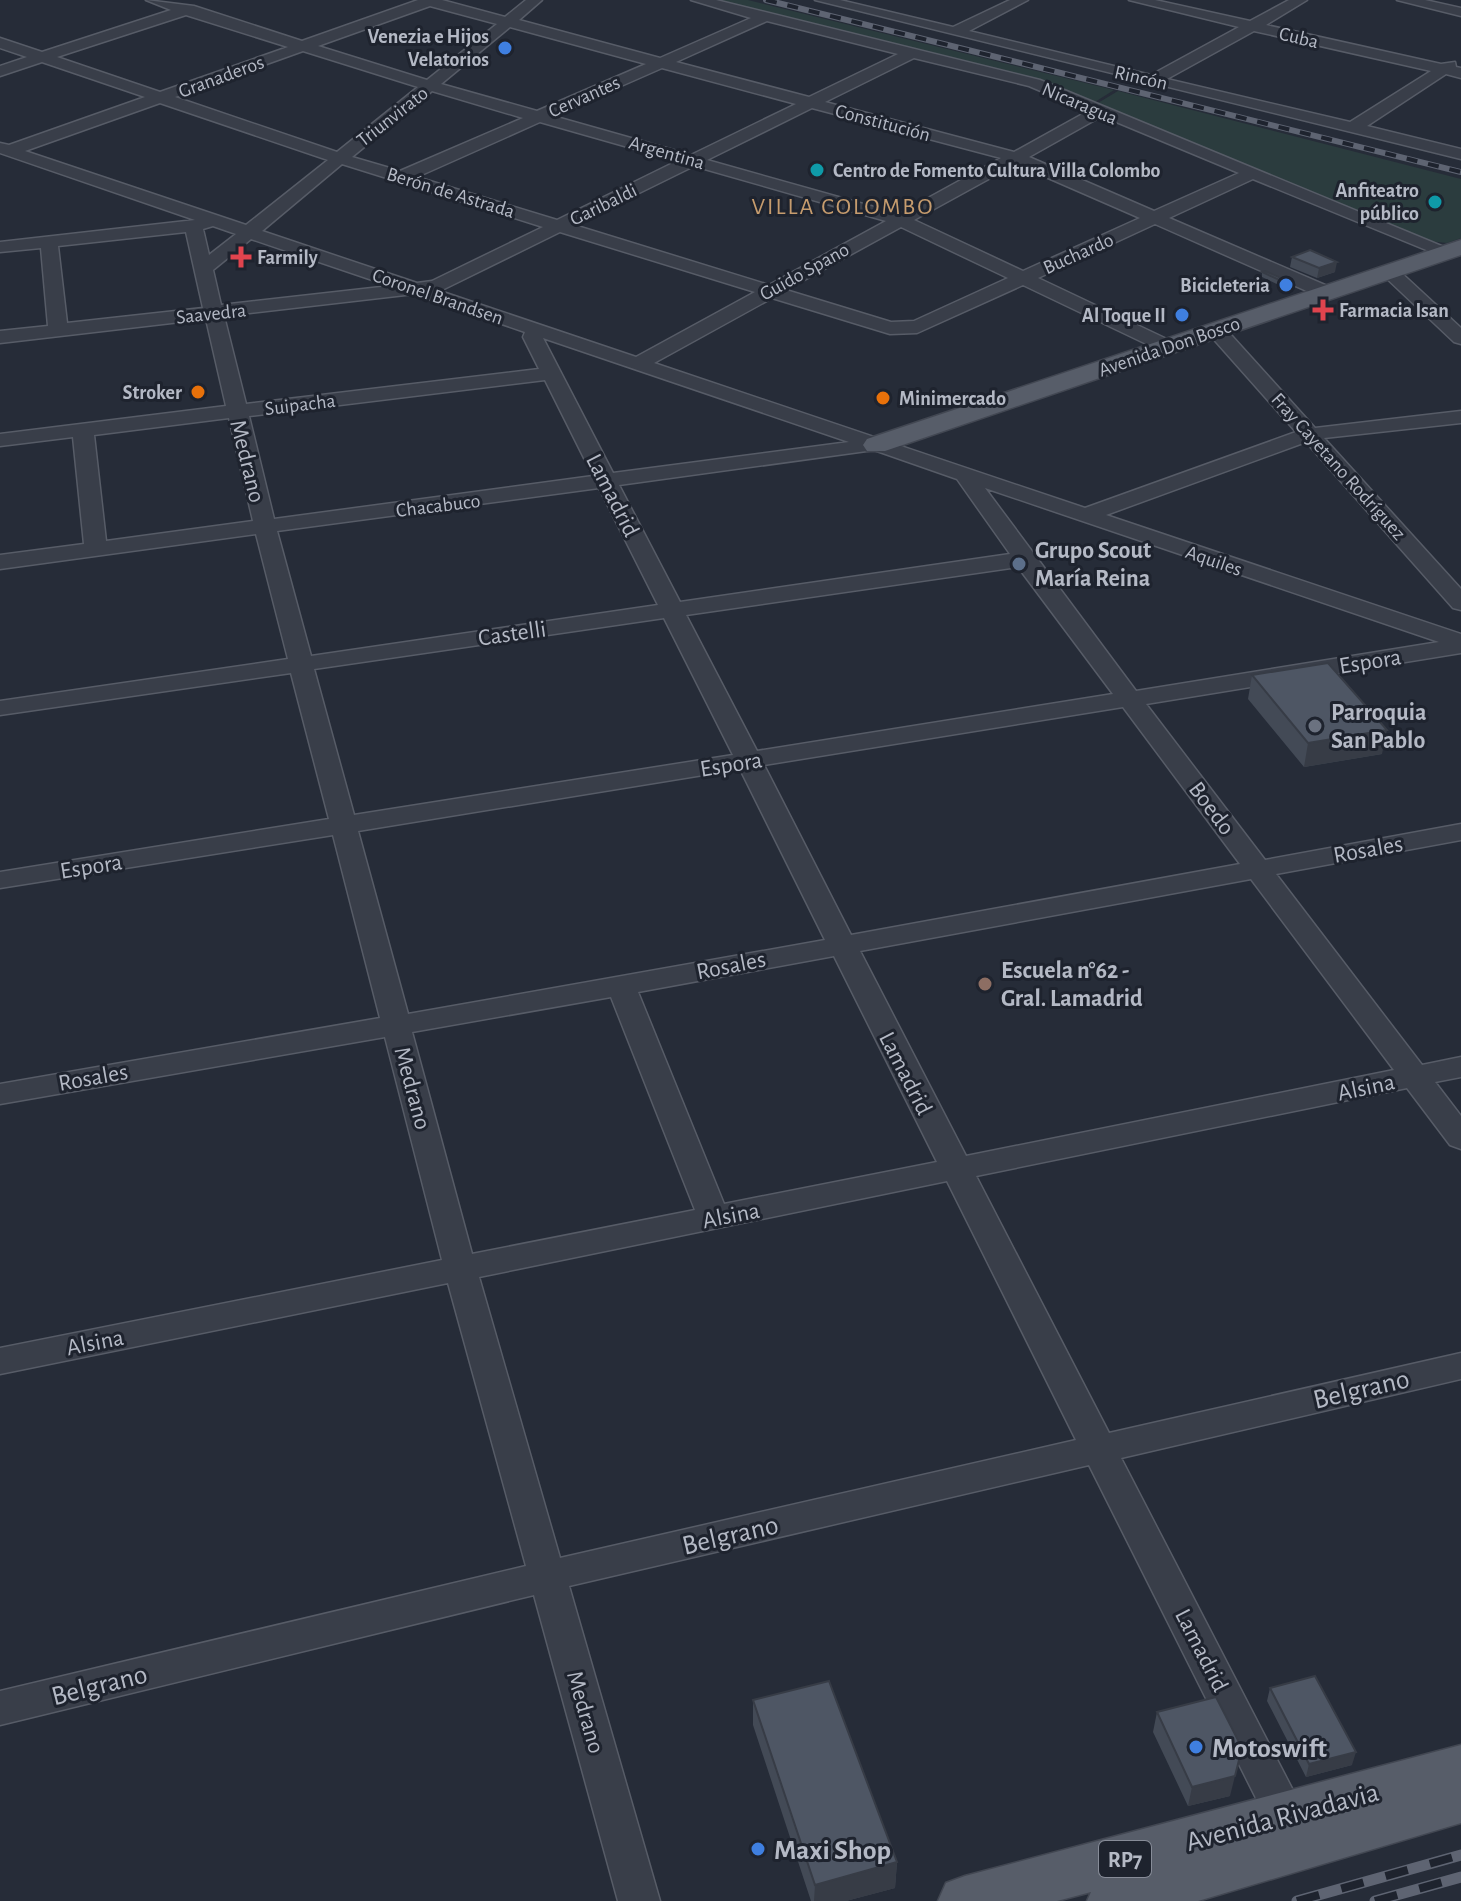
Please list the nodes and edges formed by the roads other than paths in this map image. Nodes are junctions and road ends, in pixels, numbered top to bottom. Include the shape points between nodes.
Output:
1 (153, 0) edge
2 (215, 0) edge
3 (429, 0) edge
4 (535, 0) edge
5 (698, 0) edge
6 (822, 0) edge
7 (1021, 0) edge
8 (1136, 0) edge
9 (1300, 0) edge
10 (1404, 0) edge
11 (185, 10) junction
12 (1461, 12) edge
13 (765, 17) junction
14 (507, 22) junction
15 (1252, 26) junction
16 (955, 32) junction
17 (0, 43) edge
18 (305, 46) junction
19 (914, 52) junction
20 (42, 57) junction
21 (1461, 58) edge
22 (660, 63) junction
23 (1444, 69) junction
24 (0, 71) edge
25 (1461, 73) edge
26 (1153, 80) junction
27 (430, 86) junction
28 (160, 98) junction
29 (809, 103) junction
30 (1100, 111) junction
31 (540, 116) junction
32 (1353, 128) junction
33 (5, 150) edge
34 (1461, 154) edge
35 (1015, 157) junction
36 (339, 158) junction
37 (694, 160) junction
38 (44, 163) junction
39 (0, 170) edge
40 (1250, 174) junction
41 (404, 176) junction
42 (1156, 218) junction
43 (214, 219) junction
44 (898, 219) junction
45 (193, 226) junction
46 (559, 226) junction
47 (249, 231) junction
48 (49, 241) junction
49 (0, 247) edge
50 (1454, 249) edge
51 (202, 270) junction
52 (1389, 271) junction
53 (1023, 279) junction
54 (421, 289) junction
55 (766, 291) junction
56 (1325, 292) junction
57 (212, 313) junction
58 (905, 329) joint
59 (58, 330) junction
60 (535, 330) junction
61 (1216, 330) junction
62 (0, 337) edge
63 (1461, 338) edge
64 (1166, 346) junction
65 (637, 364) junction
66 (552, 373) junction
67 (236, 412) junction
68 (1461, 417) edge
69 (83, 430) junction
70 (1311, 435) junction
71 (0, 440) edge
72 (876, 445) junction
73 (966, 476) junction
74 (607, 483) junction
75 (1083, 516) junction
76 (265, 527) junction
77 (96, 549) junction
78 (1024, 559) junction
79 (0, 562) edge
80 (1461, 603) edge
81 (671, 610) junction
82 (1461, 612) edge
83 (1414, 627) junction
84 (1461, 644) edge
85 (300, 664) junction
86 (1129, 699) junction
87 (0, 708) edge
88 (747, 761) junction
89 (343, 825) junction
90 (1461, 832) edge
91 (1257, 868) junction
92 (0, 880) edge
93 (841, 943) junction
94 (621, 986) junction
95 (396, 1024) junction
96 (1461, 1067) edge
97 (1415, 1076) junction
98 (0, 1094) edge
99 (1461, 1138) edge
100 (955, 1171) junction
101 (714, 1218) junction
102 (460, 1268) junction
103 (0, 1361) edge
104 (1461, 1366) edge
105 (1100, 1447) junction
106 (547, 1576) junction
107 (0, 1708) edge
108 (1461, 1768) edge
109 (1461, 1800) edge
110 (1285, 1815) junction
111 (639, 1901) edge
112 (965, 1901) edge
113 (1114, 1901) edge

1 - 11 street, Argentina
2 - 11 street
3 - 14 street, Constitución
3 - 18 street, Granaderos
4 - 14 street, Triunvirato
5 - 13 street, Nicaragua
6 - 16 street, Rincón
7 - 16 street
8 - 15 street, Cuba
9 - 15 street
10 - 12 street
11 - 18 street, Argentina
11 - 20 street
13 - 19 street, Nicaragua
13 - 22 street, Cervantes
14 - 22 street, Constitución
14 - 27 street, Triunvirato
15 - 23 street, Cuba
15 - 26 street
16 - 26 street, Rincón
17 - 20 street, Berón de Astrada
18 - 27 street, Argentina
18 - 28 street, Granaderos
19 - 29 street, Garibaldi
19 - 30 street, Nicaragua via 1034,83
20 - 24 street
20 - 28 street, Berón de Astrada
21 - 23 street
22 - 29 street, Constitución
22 - 31 street, Cervantes
23 - 25 street, Cuba
23 - 32 street
26 - 32 street, Rincón
27 - 31 street, Argentina
27 - 36 street, Triunvirato
28 - 33 street, Granaderos
28 - 36 street, Berón de Astrada
29 - 35 street, Constitución
29 - 37 street, Garibaldi
30 - 35 street, Guido Spano
30 - 40 street, Nicaragua
31 - 37 street, Argentina
31 - 41 street, Cervantes
32 - 34 street, Rincón
33 - 38 street, Coronel Brandsen
35 - 42 street, Constitución
35 - 44 street, Guido Spano
36 - 41 street, Berón de Astrada
36 - 47 street, Triunvirato
37 - 44 street, Argentina
37 - 46 street, Garibaldi
38 - 39 street
38 - 43 street, Coronel Brandsen
40 - 42 street, Buchardo
40 - 50 street, Nicaragua
41 - 46 street, Berón de Astrada
42 - 53 street, Buchardo
42 - 56 street, Constitución
43 - 45 street
43 - 47 street, Coronel Brandsen
44 - 53 street, Argentina
44 - 55 street, Guido Spano
45 - 48 street
45 - 51 street, Medrano
46 - 54 street, Garibaldi
46 - 55 street, Berón de Astrada
47 - 51 street
47 - 54 street, Coronel Brandsen
48 - 49 street
48 - 59 street
50 - 52 main road, Avenida Don Bosco
51 - 57 street, Medrano
52 - 56 main road, Avenida Don Bosco
52 - 63 street
53 - 58 street, Buchardo
53 - 64 street, Argentina
54 - 57 street, Saavedra
54 - 60 street, Coronel Brandsen
55 - 58 street, Berón de Astrada
55 - 65 street, Guido Spano
56 - 61 main road, Avenida Don Bosco
57 - 59 street, Saavedra
57 - 67 street, Medrano
59 - 62 street, Saavedra
60 - 65 street, Coronel Brandsen
60 - 66 street, Lamadrid via 533,337
61 - 64 main road, Avenida Don Bosco
61 - 70 street, Fray Cayetano Rodríguez
64 - 72 main road, Avenida Don Bosco
65 - 72 street, Coronel Brandsen
66 - 67 street, Suipacha
66 - 74 street, Lamadrid
67 - 69 street, Suipacha
67 - 76 street, Medrano
68 - 70 street
69 - 71 street, Suipacha
69 - 77 street
70 - 75 street
70 - 80 street, Fray Cayetano Rodríguez
72 - 73 street, Aquiles
72 - 74 street, Chacabuco
73 - 75 street, Aquiles
73 - 78 street, Boedo
74 - 76 street, Chacabuco
74 - 81 street, Lamadrid
75 - 83 street, Aquiles
76 - 77 street, Chacabuco
76 - 85 street, Medrano
77 - 79 street, Chacabuco
78 - 81 street, Castelli
78 - 86 street, Boedo
81 - 85 street, Castelli
81 - 88 street, Lamadrid
82 - 83 street
83 - 84 street, Aquiles
84 - 86 street, Espora
85 - 87 street, Castelli
85 - 89 street, Medrano
86 - 88 street, Espora
86 - 91 street, Boedo
88 - 89 street, Espora
88 - 93 street, Lamadrid
89 - 92 street, Espora
89 - 95 street, Medrano
90 - 91 street, Rosales
91 - 93 street, Rosales
91 - 97 street, Boedo
93 - 94 street, Rosales
93 - 100 street, Lamadrid
94 - 95 street, Rosales
94 - 101 street
95 - 98 street, Rosales
95 - 102 street, Medrano
96 - 97 street, Alsina
97 - 99 street, Boedo
97 - 100 street, Alsina
100 - 101 street, Alsina
100 - 105 street, Lamadrid
101 - 102 street, Alsina
102 - 103 street, Alsina
102 - 106 street, Medrano
104 - 105 street, Belgrano
105 - 106 street, Belgrano
105 - 110 street, Lamadrid
106 - 107 street, Belgrano
106 - 111 street, Medrano
108 - 110 main road, Avenida Rivadavia / RP7
109 - 113 main road, Avenida Rivadavia / RP7
110 - 112 main road, Avenida Rivadavia / RP7

